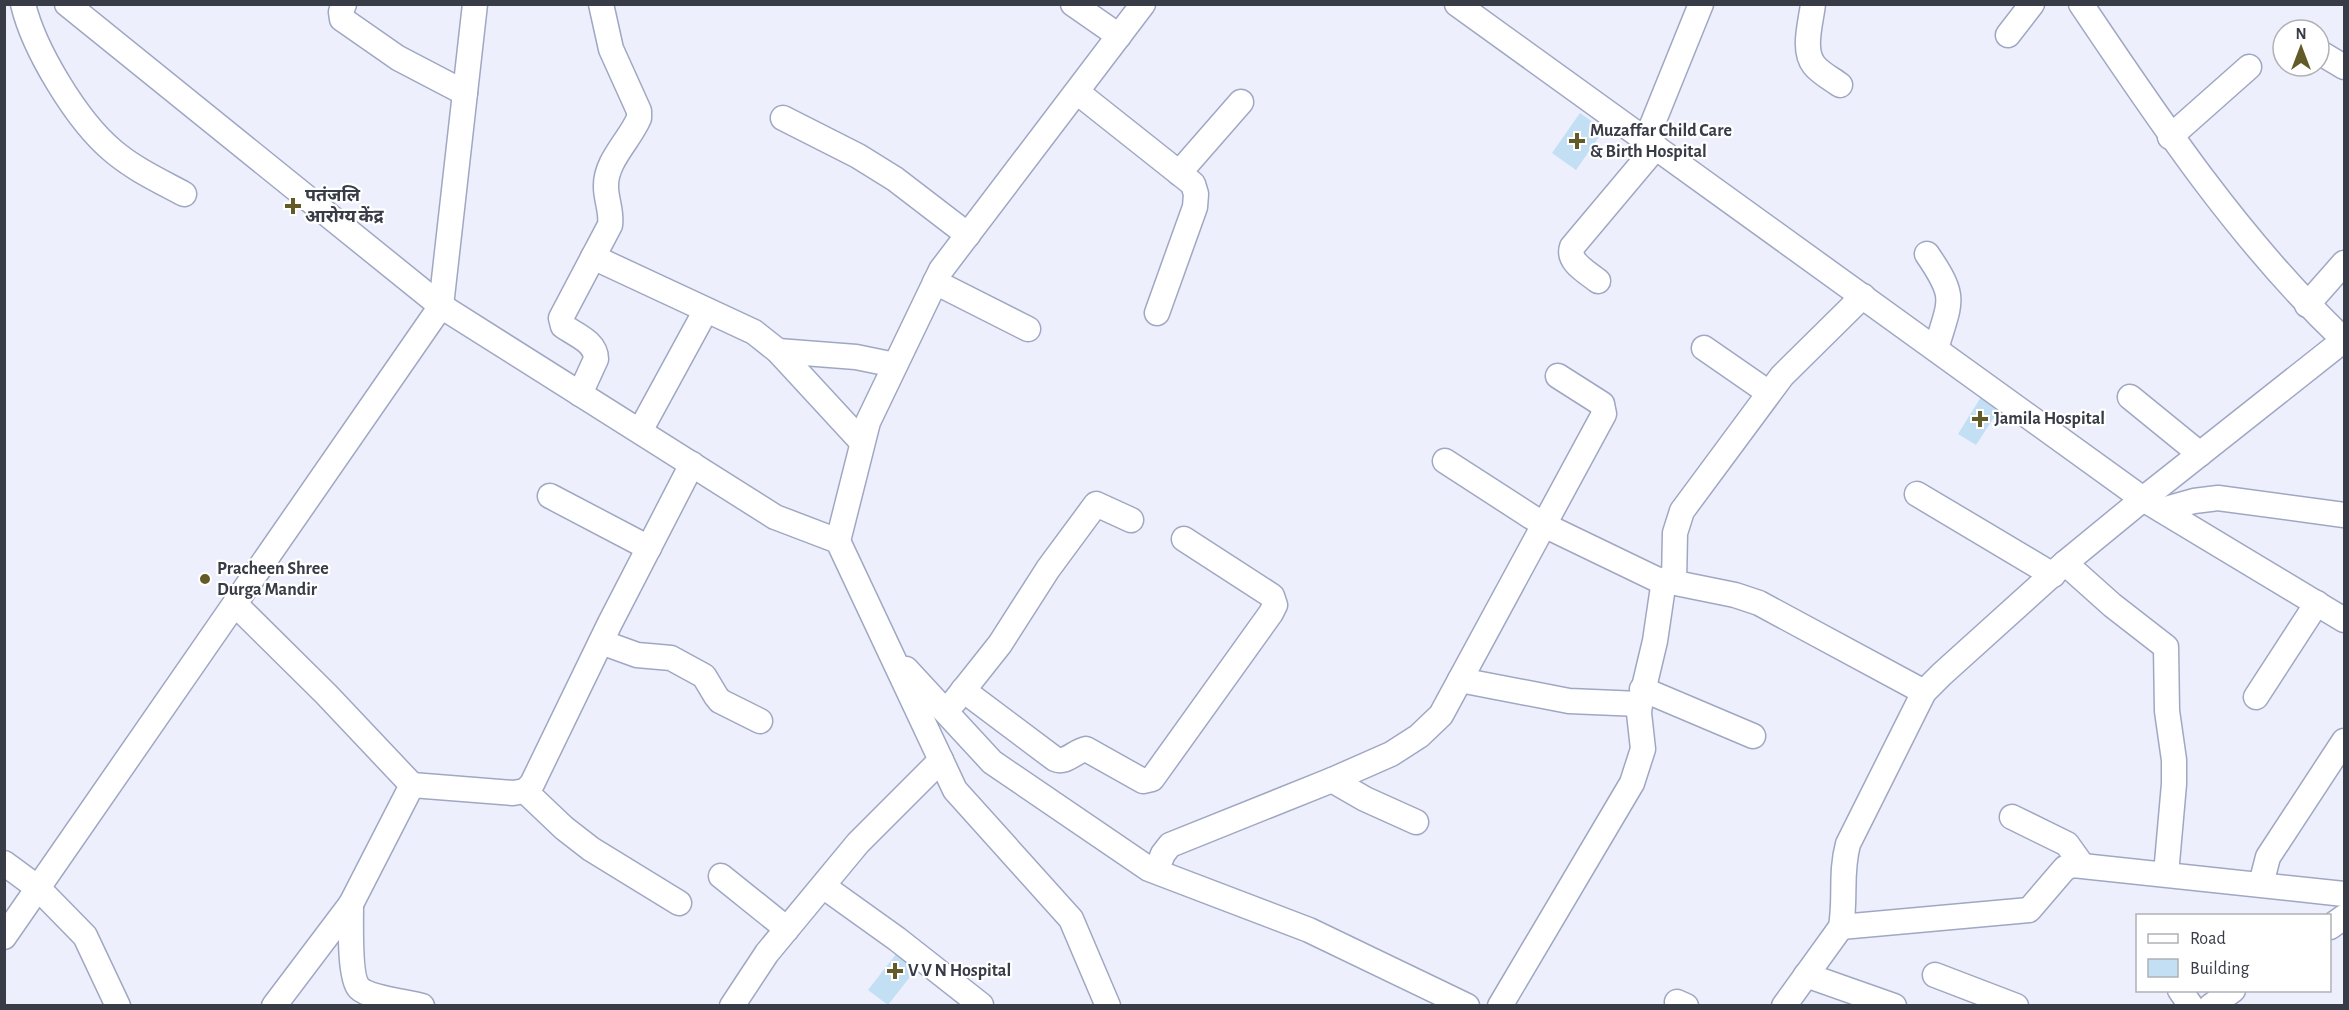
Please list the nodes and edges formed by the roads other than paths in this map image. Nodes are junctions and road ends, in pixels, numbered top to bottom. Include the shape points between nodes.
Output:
1 (24, 4) edge
2 (67, 4) edge
3 (345, 4) edge
4 (475, 4) edge
5 (601, 4) edge
6 (1073, 4) edge
7 (1143, 4) edge
8 (1457, 4) edge
9 (1701, 4) edge
10 (1813, 4) edge
11 (2032, 4) edge
12 (2081, 4) edge
13 (2008, 35) dead end
14 (1119, 36) junction
15 (2331, 59) edge
16 (2249, 67) dead end
17 (2344, 67) edge
18 (1840, 85) dead end
19 (1077, 92) junction
20 (465, 93) junction
21 (1241, 102) dead end
22 (783, 118) dead end
23 (2170, 137) junction
24 (1651, 143) junction
25 (1179, 172) junction
26 (184, 194) dead end
27 (968, 235) junction
28 (1927, 255) dead end
29 (593, 257) junction
30 (2344, 263) edge
31 (1598, 281) dead end
32 (935, 282) junction
33 (1863, 296) junction
34 (2307, 304) junction
35 (441, 306) junction
36 (706, 310) junction
37 (1157, 313) dead end
38 (1028, 329) dead end
39 (2344, 340) edge
40 (1704, 348) dead end
41 (1936, 350) junction
42 (778, 351) junction
43 (895, 365) junction
44 (1558, 376) dead end
45 (1769, 393) junction
46 (580, 394) junction
47 (2130, 397) dead end
48 (640, 431) junction
49 (862, 442) junction
50 (2200, 454) junction
51 (1445, 461) dead end
52 (692, 464) junction
53 (1917, 494) dead end
54 (550, 496) dead end
55 (2152, 505) junction
56 (2344, 515) edge
57 (1131, 520) dead end
58 (1544, 525) junction
59 (1184, 538) dead end
60 (838, 541) junction
61 (649, 548) junction
62 (2059, 569) junction
63 (1669, 581) junction
64 (2317, 603) junction
65 (235, 604) junction
66 (2344, 620) edge
67 (601, 642) junction
68 (890, 651) junction
69 (1460, 680) junction
70 (963, 690) junction
71 (1924, 692) junction
72 (1641, 697) junction
73 (2256, 697) dead end
74 (946, 712) junction
75 (760, 721) dead end
76 (1753, 735) dead end
77 (2344, 741) edge
78 (941, 760) junction
79 (1332, 780) junction
80 (412, 785) junction
81 (525, 791) junction
82 (2012, 817) dead end
83 (1416, 822) dead end
84 (4, 863) edge
85 (2082, 865) junction
86 (1156, 872) junction
87 (2166, 874) junction
88 (721, 876) dead end
89 (2261, 884) junction
90 (823, 886) junction
91 (38, 888) junction
92 (2344, 894) edge
93 (679, 903) dead end
94 (351, 904) junction
95 (2344, 917) edge
96 (2331, 926) edge
97 (1841, 927) junction
98 (787, 928) junction
99 (4, 937) edge
100 (1806, 975) junction
101 (1935, 975) dead end
102 (2181, 992) edge
103 (2231, 992) edge
104 (118, 1005) edge
105 (274, 1005) edge
106 (422, 1005) edge
107 (732, 1005) edge
108 (981, 1005) edge
109 (1108, 1005) edge
110 (1467, 1005) edge
111 (1500, 1005) edge
112 (1784, 1005) edge
113 (1894, 1005) edge
114 (2016, 1005) edge
115 (2191, 1005) edge
116 (2211, 1005) edge

1 - 26 street via 43,55 96,136 115,153
2 - 35 street
3 - 20 street via 342,19 398,57
4 - 20 street
5 - 29 street via 611,49 639,118 608,173 606,187 612,214
6 - 14 street
7 - 14 street
8 - 24 street
9 - 24 street
10 - 18 street via 1810,60
11 - 13 street
12 - 23 street
14 - 19 street
15 - 17 street
16 - 23 street
19 - 25 street
19 - 27 street
20 - 35 street
21 - 25 street
22 - 27 street via 895,179
23 - 34 street via 2221,204
24 - 31 street via 1572,247 1572,259
24 - 33 street
25 - 37 street via 1193,184 1195,207
27 - 32 street
28 - 41 street via 1949,292 1950,303
29 - 36 street
29 - 46 street via 561,318 563,326 595,350 596,360
30 - 34 street
32 - 38 street
32 - 43 street
33 - 41 street
33 - 45 street
34 - 39 street
35 - 46 street
35 - 65 street
36 - 42 street via 754,332
36 - 48 street
39 - 50 street
40 - 45 street
41 - 55 street
42 - 43 street via 856,357
42 - 49 street
43 - 49 street
44 - 58 street via 1602,404 1604,414
45 - 63 street via 1682,511
46 - 48 street
47 - 50 street
48 - 52 street
49 - 60 street
50 - 55 street
51 - 58 street
52 - 60 street via 775,517
52 - 61 street
53 - 62 street
54 - 61 street
55 - 56 street via 2218,498
55 - 62 street
55 - 64 street
57 - 70 street via 1096,504 1000,644
58 - 63 street via 1656,579
58 - 69 street
59 - 70 street via 1272,596 1275,605 1152,779 1143,781 1086,748 1065,760 1055,759
60 - 68 street
61 - 67 street
62 - 71 street
62 - 87 street via 2104,598 2166,647 2166,701 2174,784
63 - 71 street via 1759,603
63 - 72 street
64 - 66 street
64 - 73 street
65 - 80 street
65 - 91 street
67 - 75 street via 637,655 671,657 704,676 720,701
67 - 81 street via 532,784
68 - 74 street
68 - 78 street
69 - 72 street via 1569,701
69 - 79 street via 1441,715 1419,736 1391,754
70 - 74 street
71 - 97 street via 1848,844 1842,864
72 - 76 street
72 - 111 street via 1643,749 1632,783
74 - 86 street via 992,762
77 - 89 street via 2268,857
78 - 90 street via 858,843
78 - 109 street via 955,790 1071,919
79 - 83 street
79 - 86 street via 1183,838 1170,845
80 - 81 street
80 - 94 street
81 - 93 street via 591,849
82 - 85 street via 2067,844
84 - 91 street
85 - 87 street
85 - 97 street via 2065,868 2029,910
86 - 110 street via 1309,930
87 - 89 street
88 - 98 street
89 - 92 street
90 - 98 street
90 - 108 street
91 - 99 street
91 - 104 street via 85,936
94 - 105 street
94 - 106 street via 358,987 367,993
95 - 96 street
97 - 100 street
98 - 107 street
100 - 112 street
100 - 113 street
101 - 114 street
102 - 115 street
103 - 116 street

